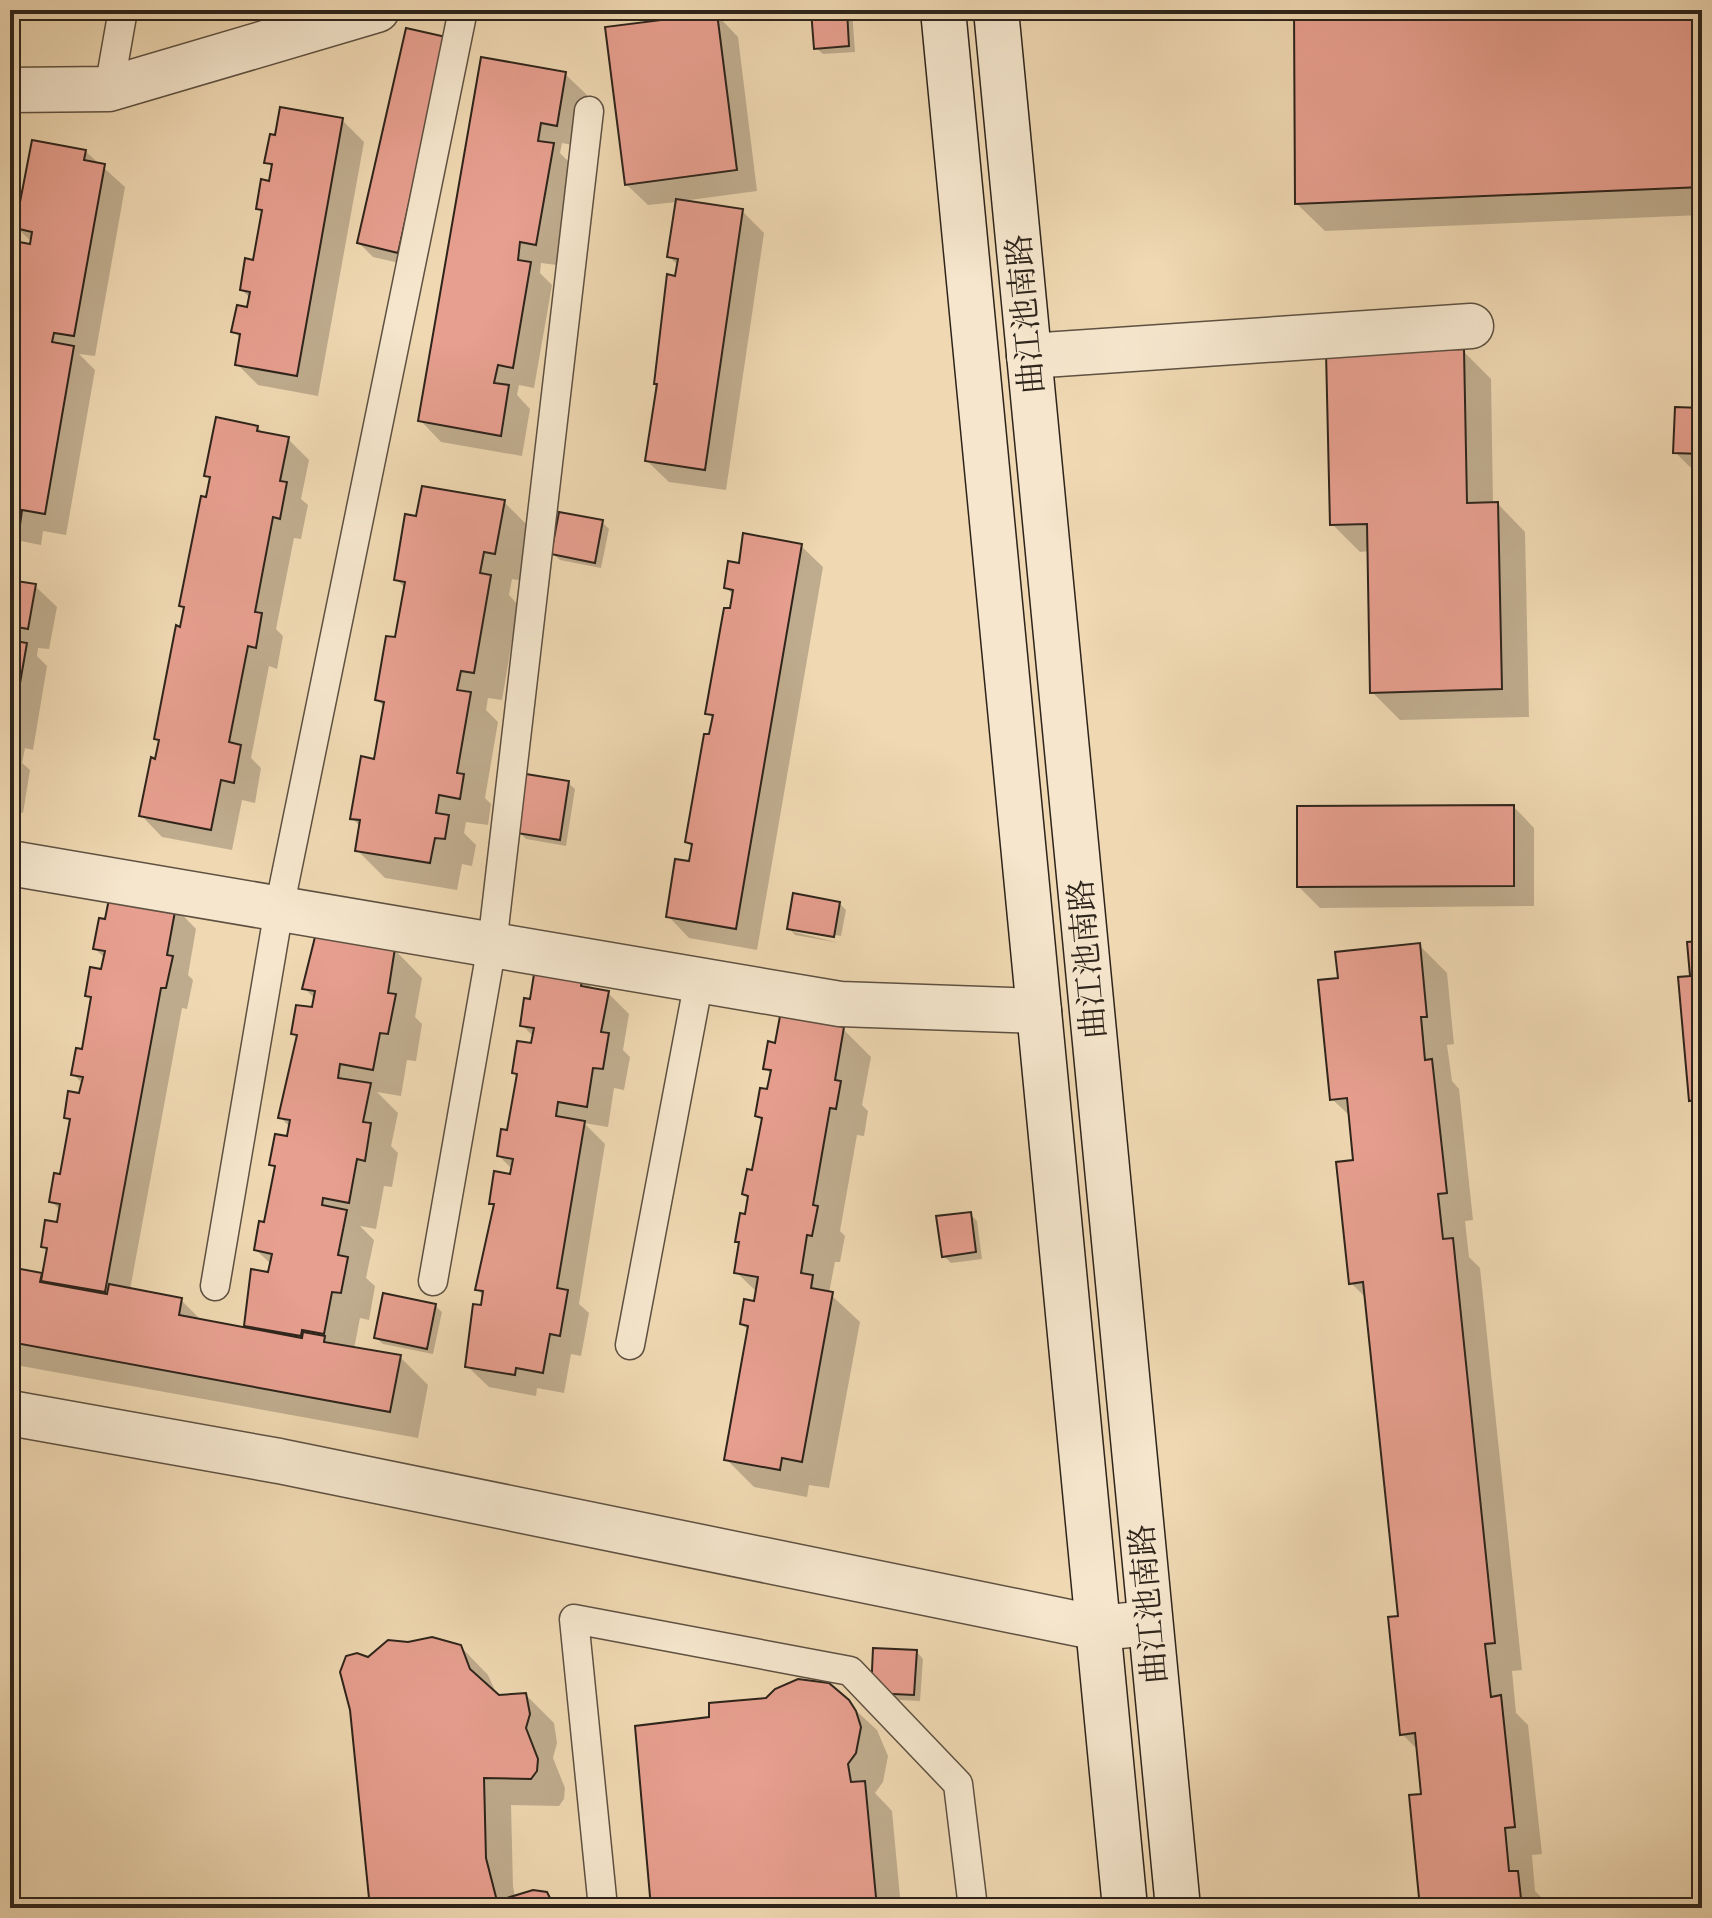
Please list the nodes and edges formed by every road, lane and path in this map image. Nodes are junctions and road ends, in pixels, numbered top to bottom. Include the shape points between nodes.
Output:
1 (123, 10) edge
2 (463, 10) edge
3 (943, 10) edge
4 (996, 10) edge
5 (365, 12) edge
6 (109, 89) junction
7 (10, 90) edge
8 (589, 111) dead end
9 (1471, 326) dead end
10 (1029, 356) junction
11 (10, 863) edge
12 (279, 909) junction
13 (492, 945) junction
14 (699, 980) junction
15 (1039, 1011) junction
16 (433, 1281) dead end
17 (215, 1286) dead end
18 (630, 1345) dead end
19 (10, 1413) edge
20 (1150, 1623) junction
21 (1098, 1628) junction
22 (603, 1908) edge
23 (973, 1908) edge
24 (1125, 1908) edge
25 (1178, 1908) edge

1 - 6 lane
2 - 12 lane
3 - 15 main road, 曲江池南路
4 - 10 main road, 曲江池南路
5 - 6 main road
6 - 7 main road
8 - 13 lane
9 - 10 main road
10 - 20 main road, 曲江池南路
11 - 12 main road
12 - 13 main road
12 - 17 lane
13 - 14 main road
13 - 16 lane
14 - 15 main road via 840,1004
14 - 18 lane
15 - 21 main road, 曲江池南路
19 - 21 main road via 279,1461
20 - 21 main road
20 - 25 main road, 曲江池南路
21 - 24 main road, 曲江池南路
22 - 23 lane via 574,1619 850,1671 958,1784

